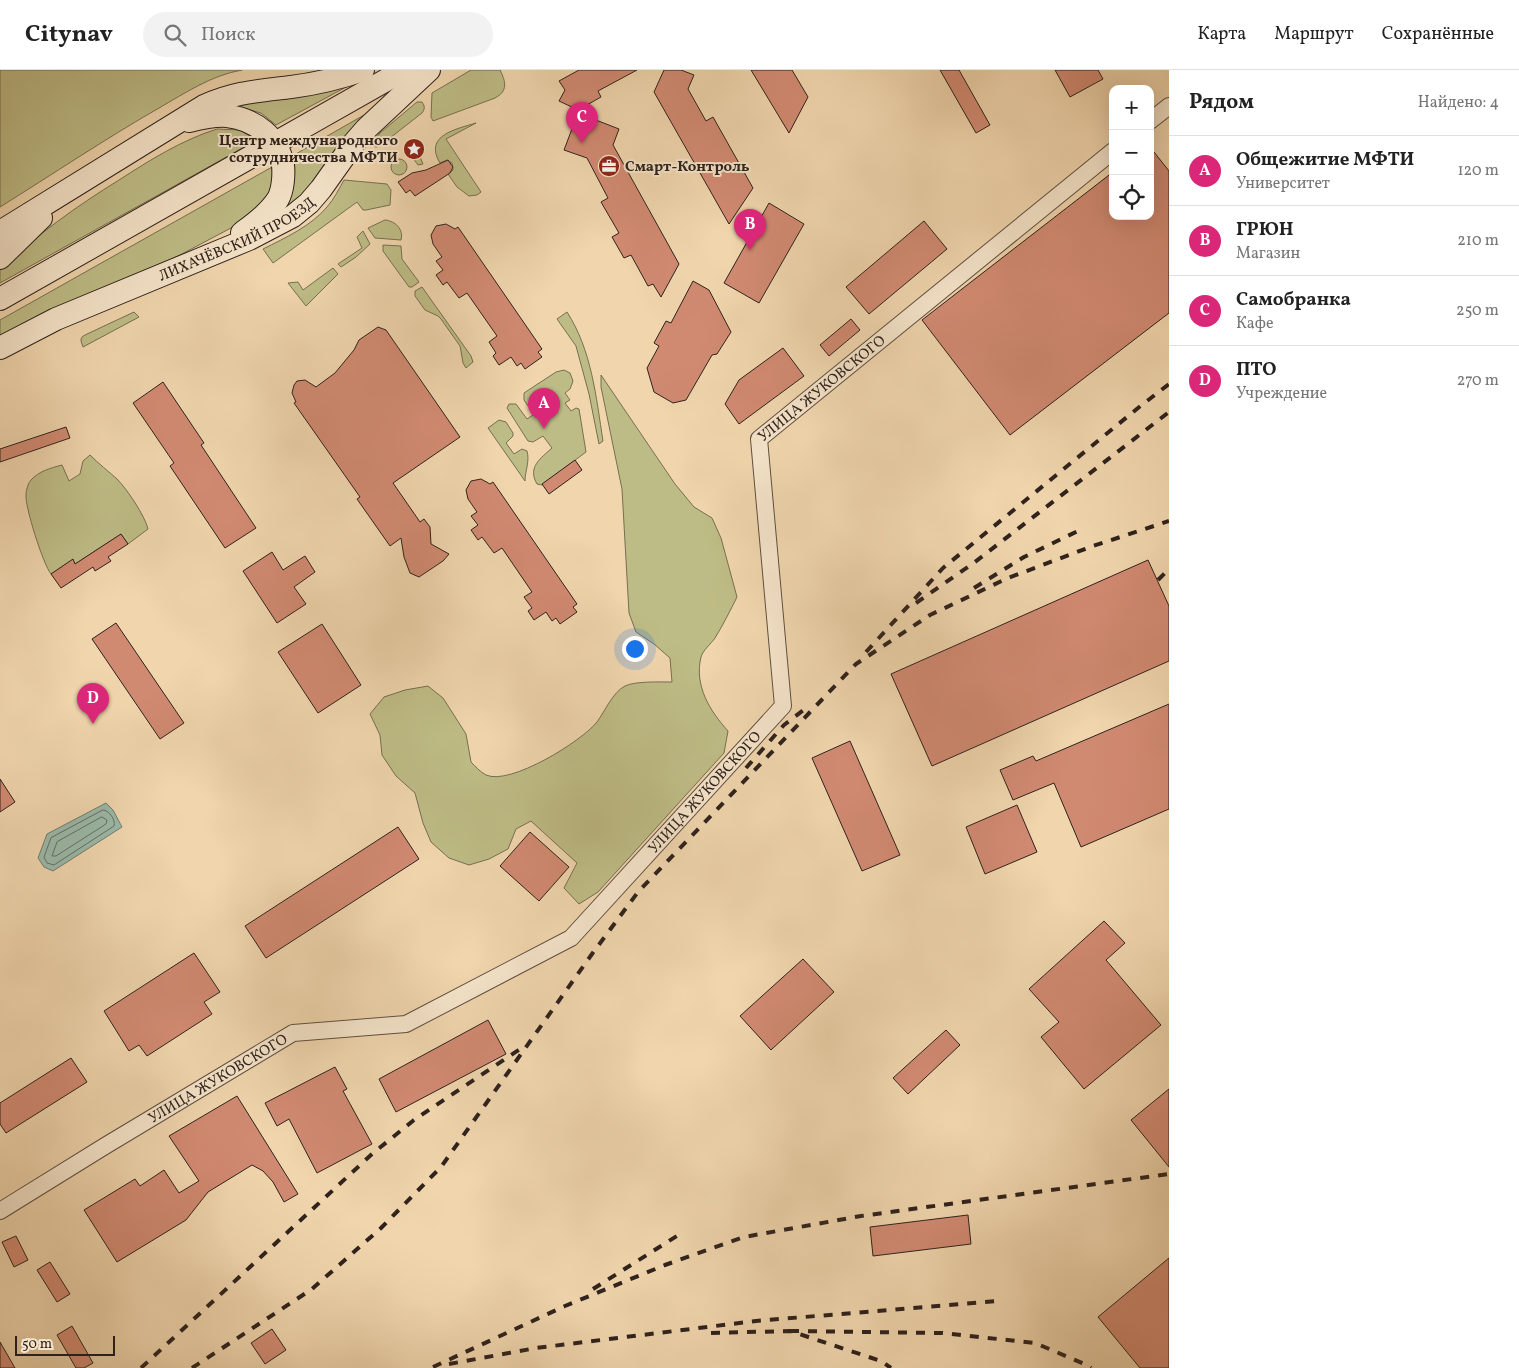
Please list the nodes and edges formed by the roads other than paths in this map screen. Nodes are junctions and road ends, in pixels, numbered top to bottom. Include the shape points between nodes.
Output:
1 (364, 70) edge
2 (404, 70) edge
3 (429, 70) edge
4 (1169, 106) edge
5 (1154, 118) edge
6 (172, 125) junction
7 (275, 143) junction
8 (1109, 154) edge
9 (70, 189) junction
10 (0, 232) edge
11 (213, 254) junction
12 (0, 258) edge
13 (0, 299) edge
14 (0, 348) edge
15 (0, 1211) edge

1 - 6 main road via 321,81 224,97 189,113
2 - 7 main road
3 - 11 main road, ЛИХАЧЁВСКИЙ ПРОЕЗД via 366,128 304,208 271,228
4 - 5 street
6 - 7 main road via 226,116 244,119 258,126
6 - 9 main road
7 - 11 main road via 283,168 279,197 252,226
7 - 13 main road
8 - 15 street, УЛИЦА ЖУКОВСКОГО via 759,439 783,706 571,938 406,1024 293,1033
9 - 10 main road
9 - 12 main road
11 - 14 main road, ЛИХАЧЁВСКИЙ ПРОЕЗД via 56,319

